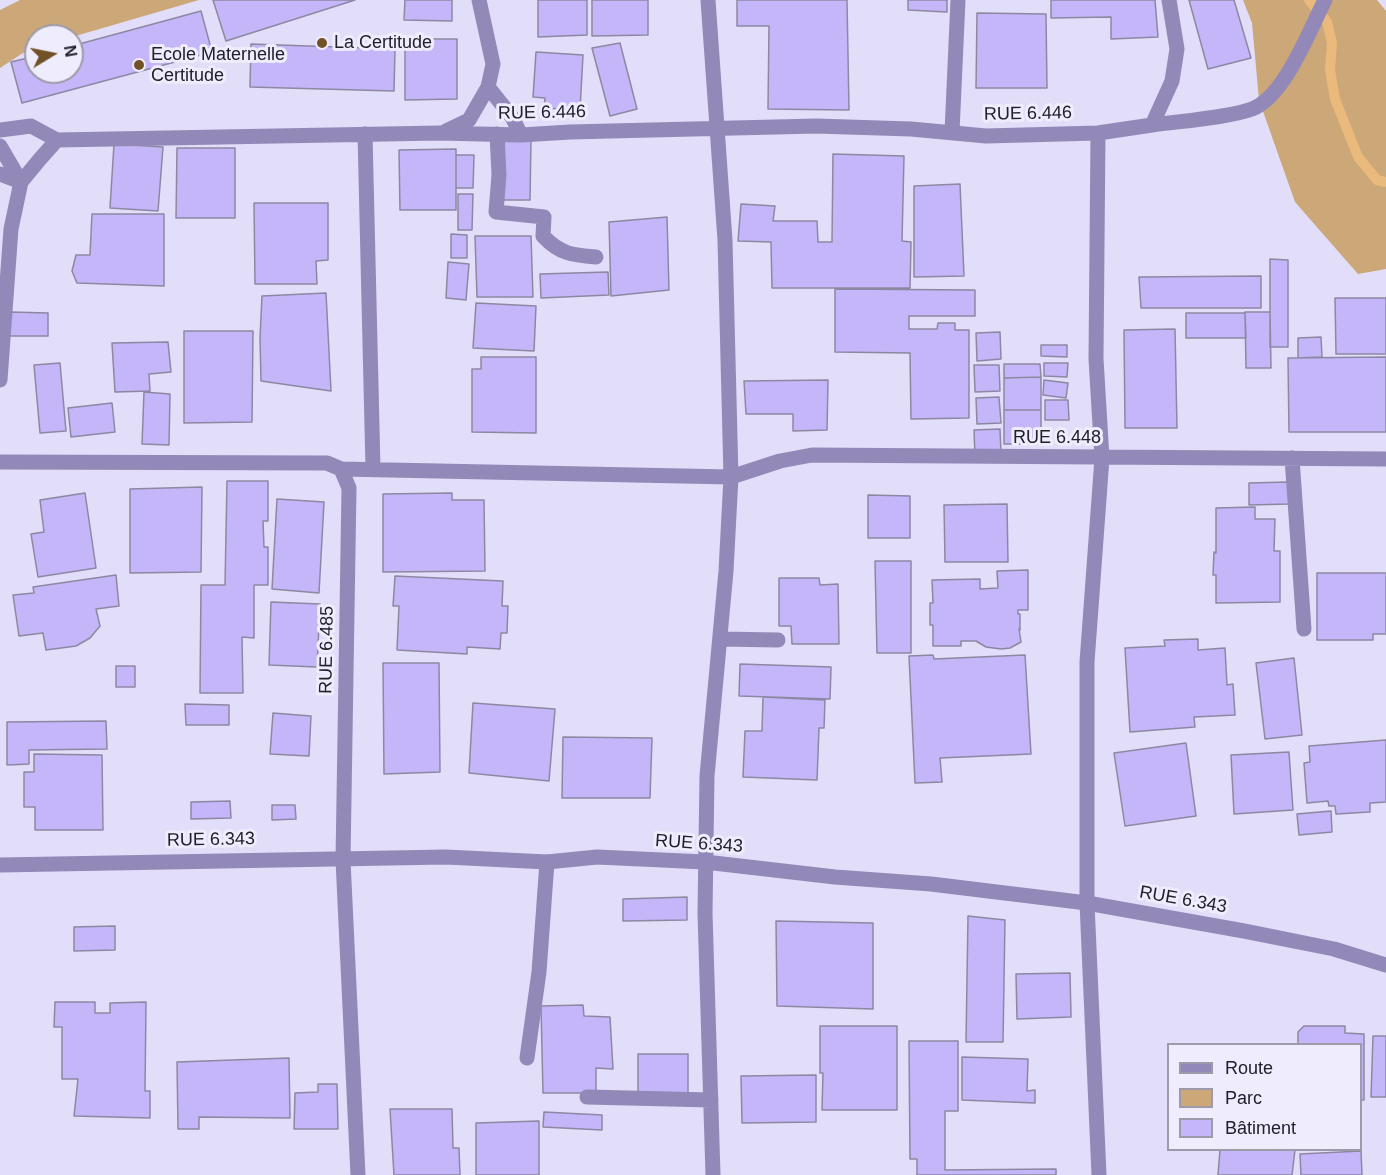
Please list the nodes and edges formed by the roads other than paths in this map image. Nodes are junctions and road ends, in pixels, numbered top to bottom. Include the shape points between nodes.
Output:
1 (479, 0) edge
2 (708, 0) edge
3 (958, 0) edge
4 (1169, 0) edge
5 (1325, 0) edge
6 (488, 87) junction
7 (1152, 125) junction
8 (716, 129) junction
9 (0, 130) edge
10 (952, 132) junction
11 (440, 133) junction
12 (1098, 133) junction
13 (365, 134) junction
14 (497, 134) junction
15 (521, 135) junction
16 (57, 141) junction
17 (0, 146) edge
18 (0, 174) edge
19 (21, 182) junction
20 (596, 258) dead end
21 (0, 380) edge
22 (1102, 458) junction
23 (1292, 458) junction
24 (1386, 459) edge
25 (0, 462) edge
26 (341, 469) junction
27 (373, 469) junction
28 (731, 477) junction
29 (1304, 629) dead end
30 (720, 639) junction
31 (778, 640) dead end
32 (343, 860) junction
33 (547, 862) junction
34 (705, 862) junction
35 (0, 865) edge
36 (1087, 903) junction
37 (1386, 965) edge
38 (527, 1058) dead end
39 (587, 1097) dead end
40 (711, 1100) junction
41 (357, 1175) edge
42 (713, 1175) edge
43 (1100, 1175) edge

1 - 6 street via 493,64
2 - 8 street
3 - 10 street
4 - 7 street via 1177,49 1172,81
5 - 7 street, RUE 6.446 via 1282,83 1270,98 1253,109
6 - 11 street via 469,120
6 - 15 street
7 - 12 street, RUE 6.446
8 - 10 street, RUE 6.446 via 816,126
8 - 15 street, RUE 6.446
8 - 28 street via 725,240
9 - 16 street via 31,126
10 - 12 street, RUE 6.446 via 986,136
11 - 13 street, RUE 6.446
11 - 14 street, RUE 6.446
12 - 22 street via 1096,359
13 - 16 street, RUE 6.446
13 - 27 street
14 - 15 street, RUE 6.446
14 - 20 street via 496,212 544,217 543,236 552,245 567,254
16 - 19 street
17 - 19 street
18 - 19 street
19 - 21 street via 11,229
22 - 23 street, RUE 6.448
22 - 28 street, RUE 6.448 via 812,455
22 - 36 street via 1086,663
23 - 24 street, RUE 6.448
23 - 29 street
25 - 26 street via 327,463
26 - 27 street, RUE 6.448
26 - 32 street, RUE 6.485 via 350,488
27 - 28 street, RUE 6.448
28 - 30 street
30 - 31 street
30 - 34 street via 707,776
32 - 33 street, RUE 6.343 via 446,857
32 - 35 street, RUE 6.343
32 - 41 street, RUE 6.485
33 - 34 street, RUE 6.343 via 597,857
33 - 38 street via 539,972
34 - 36 street, RUE 6.343
34 - 40 street
36 - 37 street, RUE 6.343 via 1323,947
36 - 43 street
39 - 40 street
40 - 42 street

